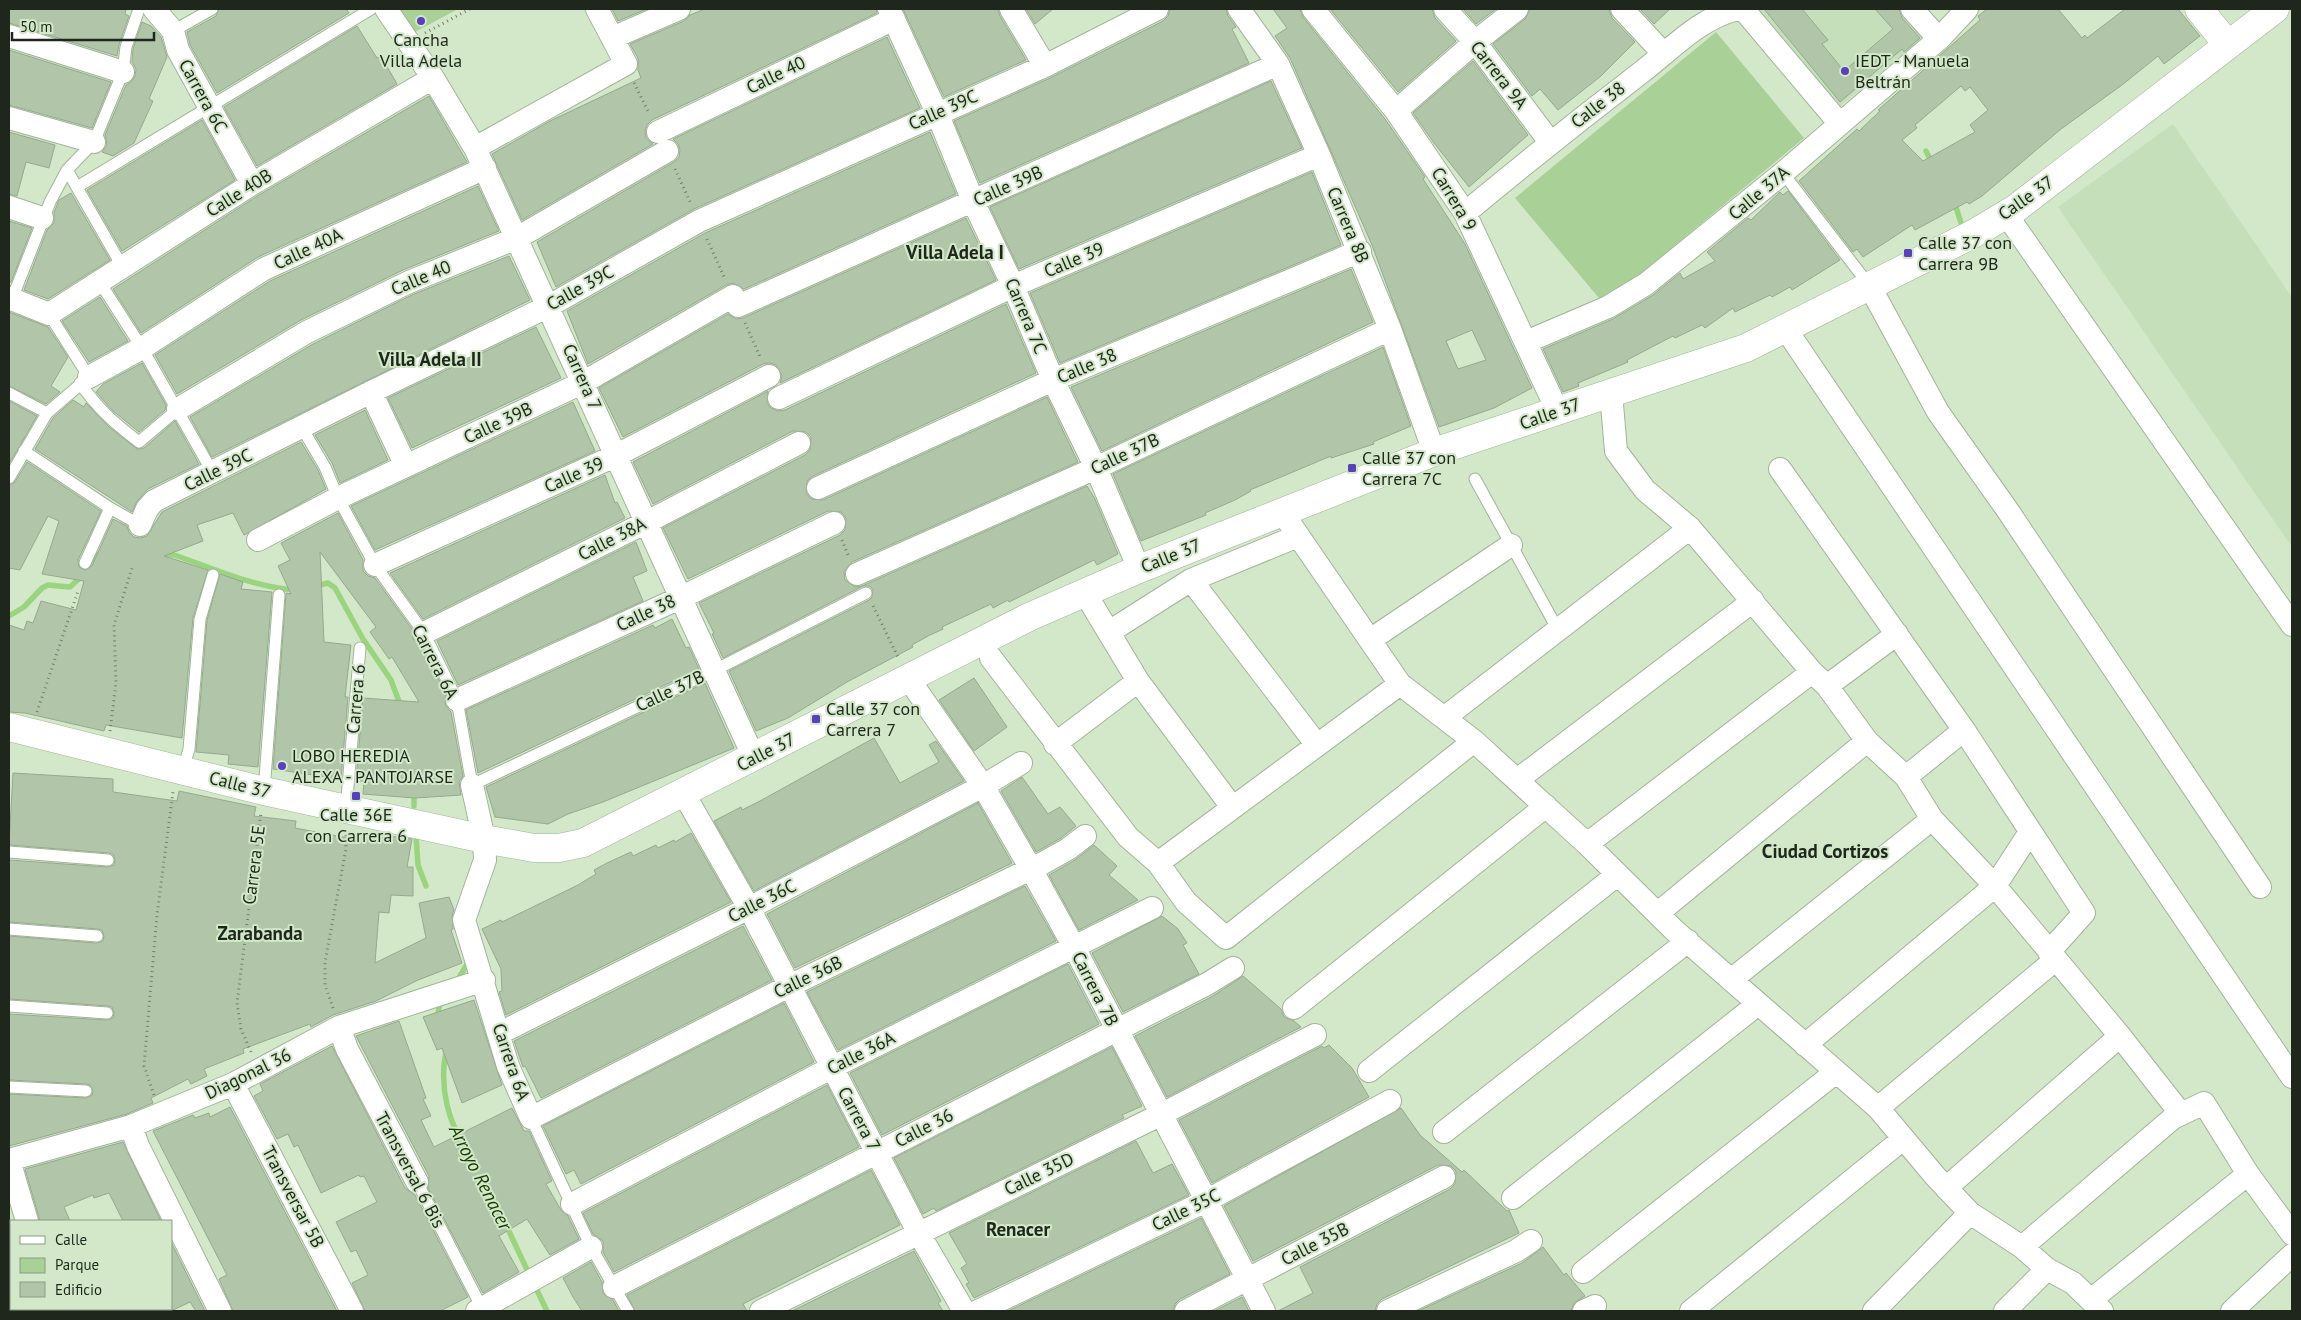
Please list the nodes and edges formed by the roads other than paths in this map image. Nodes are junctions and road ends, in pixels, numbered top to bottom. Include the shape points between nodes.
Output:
1 (139, 9) edge
2 (212, 9) edge
3 (371, 9) edge
4 (386, 9) edge
5 (598, 9) edge
6 (678, 9) edge
7 (1011, 9) edge
8 (1157, 9) edge
9 (1239, 9) edge
10 (1313, 9) edge
11 (1445, 9) edge
12 (1517, 9) edge
13 (1622, 9) edge
14 (1737, 9) edge
15 (1743, 9) edge
16 (1912, 9) edge
17 (1967, 9) edge
18 (2199, 9) edge
19 (2275, 9) edge
20 (892, 14) edge
21 (1134, 14) edge
22 (164, 16) edge
23 (9, 36) edge
24 (612, 38) junction
25 (1938, 39) junction
26 (1475, 42) junction
27 (2228, 44) junction
28 (1664, 54) junction
29 (1278, 64) junction
30 (1045, 66) junction
31 (123, 72) junction
32 (433, 78) junction
33 (208, 107) junction
34 (1396, 111) junction
35 (937, 113) junction
36 (9, 118) edge
37 (1840, 124) junction
38 (94, 142) junction
39 (1550, 142) junction
40 (1319, 155) junction
41 (480, 158) junction
42 (67, 170) junction
43 (1783, 174) junction
44 (252, 184) junction
45 (77, 187) junction
46 (973, 201) junction
47 (9, 207) edge
48 (1465, 213) junction
49 (2006, 214) junction
50 (42, 218) junction
51 (517, 238) junction
52 (1360, 251) junction
53 (122, 266) junction
54 (99, 281) junction
55 (1869, 285) junction
56 (1014, 286) junction
57 (11, 298) edge
58 (549, 306) junction
59 (49, 314) junction
60 (1785, 328) junction
61 (1390, 329) junction
62 (1526, 342) junction
63 (142, 348) junction
64 (769, 376) dead end
65 (85, 380) junction
66 (1053, 380) junction
67 (584, 382) junction
68 (371, 392) junction
69 (9, 393) edge
70 (1611, 393) junction
71 (779, 398) dead end
72 (178, 410) junction
73 (1558, 412) junction
74 (47, 413) junction
75 (302, 428) junction
76 (800, 443) dead end
77 (24, 451) junction
78 (1434, 452) junction
79 (617, 455) junction
80 (406, 466) junction
81 (1096, 468) junction
82 (1780, 469) dead end
83 (213, 473) junction
84 (9, 478) edge
85 (1474, 479) dead end
86 (818, 488) dead end
87 (338, 498) junction
88 (110, 508) junction
89 (1282, 512) junction
90 (647, 522) junction
91 (834, 523) dead end
92 (140, 525) joint
93 (1690, 528) junction
94 (1298, 536) junction
95 (258, 540) dead end
96 (1511, 545) junction
97 (85, 563) dead end
98 (375, 565) junction
99 (1139, 569) junction
100 (213, 575) dead end
101 (1191, 580) junction
102 (861, 583) joint
103 (1085, 592) junction
104 (279, 595) dead end
105 (682, 597) junction
106 (1753, 601) junction
107 (2292, 625) edge
108 (1558, 630) junction
109 (1109, 632) junction
110 (424, 633) junction
111 (1897, 634) junction
112 (1370, 640) junction
113 (360, 648) dead end
114 (991, 658) dead end
115 (715, 670) junction
116 (908, 678) junction
117 (1820, 679) junction
118 (1138, 680) junction
119 (1400, 684) junction
120 (457, 700) junction
121 (1444, 718) junction
122 (1964, 730) junction
123 (14, 733) edge
124 (1474, 741) junction
125 (1867, 741) junction
126 (1055, 744) junction
127 (1317, 745) junction
128 (754, 758) junction
129 (1021, 763) dead end
130 (183, 770) junction
131 (1906, 777) junction
132 (1517, 780) junction
133 (472, 785) junction
134 (983, 786) junction
135 (264, 791) junction
136 (684, 794) junction
137 (1546, 806) junction
138 (1232, 807) junction
139 (346, 810) junction
140 (1932, 819) junction
141 (2030, 832) junction
142 (1085, 836) dead end
143 (484, 839) junction
144 (1587, 844) junction
145 (9, 852) edge
146 (108, 860) dead end
147 (1158, 863) junction
148 (1031, 869) junction
149 (1617, 875) junction
150 (1995, 886) junction
151 (2260, 887) dead end
152 (749, 908) junction
153 (1152, 908) dead end
154 (1658, 913) junction
155 (9, 929) edge
156 (97, 936) dead end
157 (1688, 941) junction
158 (1074, 947) junction
159 (2052, 956) junction
160 (1233, 968) dead end
161 (484, 980) junction
162 (1731, 980) junction
163 (789, 986) junction
164 (1758, 1004) junction
165 (9, 1006) edge
166 (1294, 1008) dead end
167 (107, 1013) dead end
168 (339, 1027) junction
169 (1117, 1031) junction
170 (500, 1033) junction
171 (1315, 1035) dead end
172 (2120, 1036) junction
173 (1805, 1045) junction
174 (831, 1068) junction
175 (1369, 1071) dead end
176 (1836, 1072) junction
177 (2292, 1077) edge
178 (233, 1084) junction
179 (9, 1088) edge
180 (86, 1091) dead end
181 (1390, 1101) dead end
182 (1878, 1108) junction
183 (1162, 1114) junction
184 (2181, 1114) junction
185 (531, 1118) junction
186 (131, 1126) junction
187 (1444, 1132) dead end
188 (1903, 1138) junction
189 (876, 1152) junction
190 (9, 1160) edge
191 (2248, 1174) junction
192 (1444, 1177) dead end
193 (417, 1182) joint
194 (1946, 1188) junction
195 (1513, 1198) dead end
196 (1206, 1201) junction
197 (572, 1204) junction
198 (1970, 1213) junction
199 (27, 1220) edge
200 (918, 1232) junction
201 (2292, 1234) edge
202 (1531, 1240) dead end
203 (591, 1247) junction
204 (2022, 1247) junction
205 (2292, 1255) edge
206 (2047, 1269) junction
207 (1583, 1272) dead end
208 (1246, 1279) junction
209 (614, 1287) junction
210 (2097, 1305) edge
211 (482, 1310) edge
212 (220, 1311) edge
213 (352, 1311) edge
214 (628, 1311) edge
215 (761, 1311) edge
216 (964, 1311) edge
217 (978, 1311) edge
218 (1186, 1311) edge
219 (1264, 1311) edge
220 (1388, 1311) edge
221 (1691, 1311) edge
222 (1874, 1311) edge
223 (2005, 1311) edge
224 (2232, 1311) edge

1 - 31 lane via 126,47
2 - 22 lane
3 - 33 lane
4 - 32 street, Carrera 7
5 - 24 street
6 - 24 street
7 - 30 street
8 - 21 street, Calle 39C
9 - 29 street, Carrera 8B
10 - 34 street, Carrera 9
11 - 26 street, Carrera 9A
12 - 26 street
13 - 28 street
14 - 28 street, Calle 38 via 1720,13 1700,24
15 - 37 street
16 - 25 street
17 - 25 street, Calle 37A
18 - 27 main road
19 - 27 main road, Calle 37
20 - 35 street, Carrera 7C
20 - 51 street, Calle 40 via 662,141
21 - 30 street, Calle 39C
22 - 33 street, Carrera 6C
23 - 31 street
24 - 41 street, Calle 40A via 626,64
25 - 37 street, Calle 37A
26 - 34 street
26 - 39 street, Carrera 9A
27 - 49 main road, Calle 37
28 - 39 street, Calle 38
29 - 40 street, Carrera 8B
29 - 46 street, Calle 39B
30 - 35 street, Calle 39C
31 - 38 lane
32 - 41 street, Carrera 7
32 - 44 street, Calle 40B
33 - 44 street, Carrera 6C
33 - 45 lane
34 - 48 street, Carrera 9
35 - 46 street, Carrera 7C
35 - 58 street, Calle 39C via 699,221
36 - 38 street
37 - 43 street, Calle 37A
38 - 42 lane
39 - 48 street, Calle 38
40 - 52 street, Carrera 8B
40 - 56 street, Calle 39
41 - 51 street, Carrera 7
41 - 63 street, Calle 40A via 264,269
42 - 45 lane
42 - 50 lane
43 - 55 lane
43 - 62 street, Calle 37A via 1646,284 1608,307
44 - 53 street, Calle 40B
45 - 53 lane
46 - 56 street, Carrera 7C
46 - 67 street, Calle 39B via 736,301
47 - 50 street
48 - 62 street, Carrera 9
49 - 55 main road, Calle 37 via 1975,233
49 - 107 street
50 - 57 lane
51 - 58 street, Carrera 7
51 - 72 street, Calle 40 via 409,282 307,332
52 - 61 street, Carrera 8B
52 - 66 street, Calle 38
53 - 54 street, Calle 40B
54 - 59 street, Calle 40B
54 - 63 lane
55 - 60 main road, Calle 37
55 - 151 street via 1938,412
56 - 66 street, Carrera 7C
56 - 71 street, Calle 39
57 - 59 street
58 - 67 street, Carrera 7
58 - 68 street, Calle 39C
59 - 65 lane
60 - 70 main road, Calle 37 via 1746,348
60 - 177 street
61 - 78 street, Carrera 8B
61 - 81 street, Calle 37B
62 - 73 street, Carrera 9
63 - 65 street, Calle 40A
63 - 72 lane
64 - 79 street, Calle 39
65 - 72 lane via 96,406 139,442
65 - 74 lane
66 - 81 street, Carrera 7C
66 - 86 street, Calle 38
67 - 79 street, Carrera 7
67 - 80 street, Calle 39B
68 - 75 street, Calle 39C
68 - 80 street
69 - 74 lane
70 - 73 main road, Calle 37
70 - 93 street via 1616,451 1645,490
72 - 83 lane
73 - 78 main road, Calle 37
74 - 77 lane
75 - 83 street, Calle 39C
75 - 87 lane, Carrera 6A via 325,467
76 - 90 street, Calle 38A
77 - 84 lane
77 - 88 lane, Calle 39C
78 - 89 main road, Calle 37
79 - 90 street, Carrera 7
79 - 98 street, Calle 39
80 - 87 street, Calle 39B
81 - 99 street, Carrera 7C
81 - 102 street, Calle 37B
82 - 111 street
83 - 92 street, Calle 39C via 154,501
85 - 96 lane
87 - 95 street, Calle 39B
87 - 98 lane, Carrera 6A
88 - 92 lane, Calle 39C
88 - 97 lane
89 - 94 street
89 - 99 main road, Calle 37
90 - 105 street, Carrera 7
90 - 110 street, Calle 38A
91 - 105 street, Calle 38
93 - 106 street
93 - 108 street
94 - 101 street
94 - 112 street
96 - 108 lane
96 - 112 street
98 - 110 lane, Carrera 6A
99 - 103 main road, Calle 37
100 - 130 lane via 200,619 188,750
101 - 109 street
101 - 127 street
102 - 115 lane, Calle 37B
103 - 109 street
103 - 116 main road, Calle 37
104 - 135 lane
105 - 115 street, Carrera 7
105 - 120 street, Calle 38
106 - 117 street
106 - 132 street
108 - 121 street
109 - 118 street
110 - 120 lane, Carrera 6A
111 - 117 street
111 - 122 street
112 - 119 street
113 - 139 lane, Carrera 6
114 - 126 street
115 - 128 street, Carrera 7
115 - 133 lane, Calle 37B
116 - 128 main road, Calle 37
116 - 134 street, Carrera 7B
117 - 125 street
117 - 144 street
118 - 126 street
118 - 138 street
119 - 121 street
119 - 127 street
120 - 133 lane, Carrera 6A
121 - 124 street
122 - 131 street
122 - 141 street
123 - 130 main road, Calle 37
124 - 132 street
124 - 147 street via 1226,938 1186,902
125 - 131 street
125 - 154 street
126 - 147 street via 1128,837
127 - 138 street
128 - 136 main road, Calle 37
129 - 134 street, Calle 36C
130 - 135 main road, Calle 37
131 - 140 street
132 - 137 street
133 - 143 street, Carrera 6A
134 - 148 street, Carrera 7B
134 - 152 street, Calle 36C
135 - 139 main road, Calle 37
136 - 143 main road, Calle 37 via 583,843 559,848 534,848
136 - 152 street, Carrera 7
137 - 144 street
137 - 166 street
138 - 147 street
139 - 143 main road, Calle 37
140 - 150 street
140 - 162 street
141 - 150 street
141 - 159 street via 2084,912
142 - 148 street, Calle 36B
143 - 161 street, Carrera 6A via 485,860 464,920
144 - 149 street
145 - 146 lane
148 - 158 street, Carrera 7B
148 - 163 street, Calle 36B
149 - 154 street
149 - 175 street
150 - 159 street
150 - 173 street
152 - 163 street, Carrera 7
152 - 170 street, Calle 36C
153 - 158 street, Calle 36A
154 - 157 street
155 - 156 lane
157 - 162 street
157 - 187 street
158 - 169 street, Carrera 7B
158 - 174 street, Calle 36A
159 - 172 street
159 - 182 street
160 - 169 street, Calle 36
161 - 168 street, Diagonal 36
161 - 170 street, Carrera 6A
162 - 164 street
163 - 174 street, Carrera 7
163 - 185 street, Calle 36B
164 - 173 street
164 - 195 street
165 - 167 lane
168 - 178 street, Diagonal 36
168 - 193 street, Transversal 6 Bis via 347,1049
169 - 183 street, Carrera 7B
169 - 189 street, Calle 36
170 - 185 street, Carrera 6A via 508,1066
171 - 183 street, Calle 35D
172 - 184 street
172 - 194 street
173 - 176 street
174 - 189 street, Carrera 7
174 - 197 street, Calle 36A
176 - 182 street
176 - 207 street
178 - 186 street, Diagonal 36
178 - 213 street, Transversar 5B
179 - 180 lane
181 - 196 street, Calle 35C
182 - 188 street
183 - 196 street, Carrera 7B
183 - 200 street, Calle 35D
184 - 191 street via 2204,1103
184 - 204 street
185 - 197 lane
186 - 190 street, Diagonal 36
186 - 212 street
188 - 194 street
188 - 221 street
189 - 200 street, Carrera 7
189 - 209 street, Calle 36
190 - 199 street
191 - 201 street
191 - 210 street
192 - 208 street, Calle 35B
193 - 211 lane, Transversal 6 Bis
194 - 198 street
196 - 208 street, Carrera 7B
196 - 217 street, Calle 35C
197 - 203 lane
198 - 204 street
198 - 222 street
200 - 215 street, Calle 35D
200 - 216 street, Carrera 7
202 - 220 street via 1516,1251
203 - 209 lane
203 - 211 street
204 - 206 street
205 - 224 street
206 - 210 street via 2073,1283
206 - 223 street
208 - 218 street, Calle 35B
208 - 219 street, Carrera 7B
209 - 214 lane

